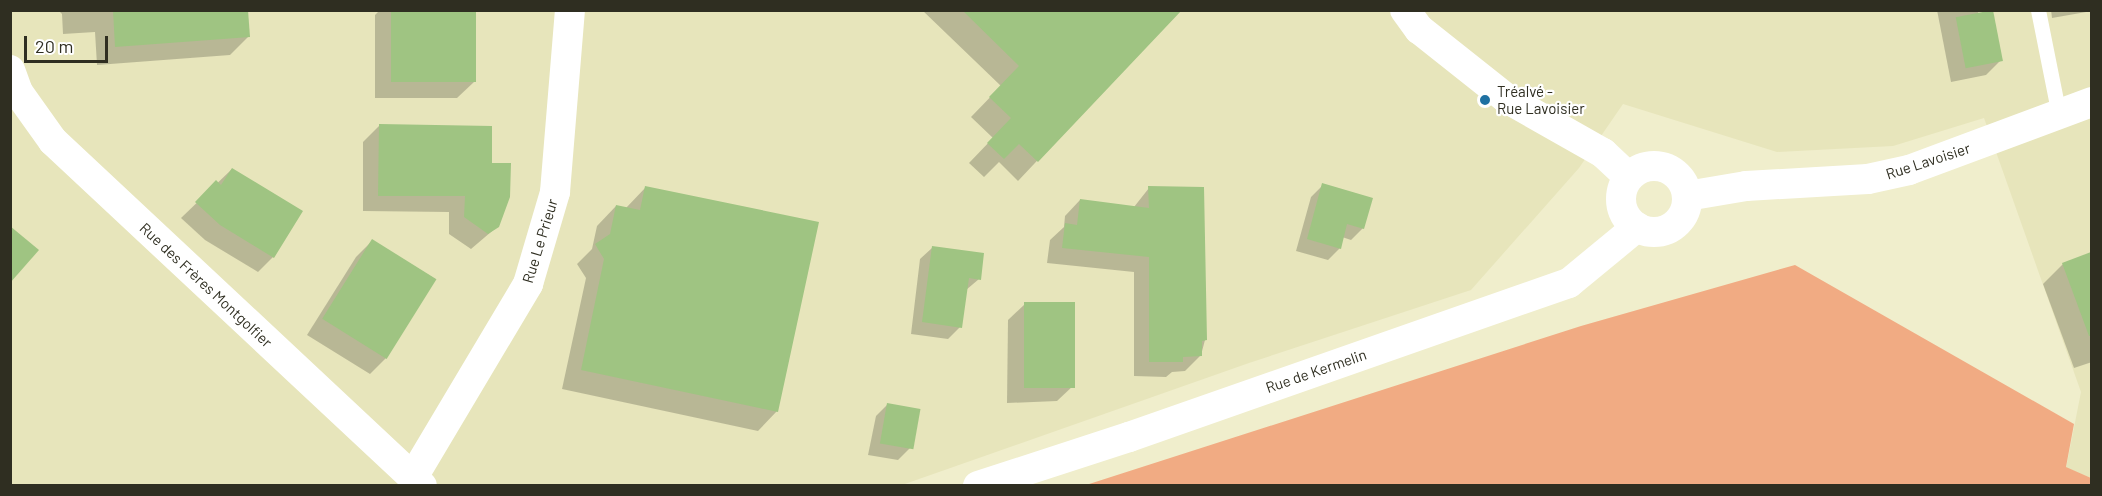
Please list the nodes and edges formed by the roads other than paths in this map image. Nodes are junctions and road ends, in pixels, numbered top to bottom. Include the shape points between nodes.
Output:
1 (570, 10) edge
2 (1405, 10) edge
3 (2038, 10) edge
4 (10, 70) edge
5 (2091, 102) edge
6 (2059, 115) junction
7 (1629, 177) junction
8 (1687, 196) junction
9 (1636, 227) junction
10 (418, 481) edge
11 (978, 486) edge

1 - 10 street, Rue Le Prieur via 555,192 528,284
2 - 7 street via 1419,29 1506,98 1603,153
3 - 6 lane
4 - 10 street, Rue des Frères Montgolfier via 18,92 52,141
5 - 6 street, Rue Lavoisier
6 - 8 street, Rue Lavoisier via 1909,170 1878,177 1746,186
7 - 8 street via 1644,168 1662,167 1679,178
7 - 9 street via 1621,200 1623,212
8 - 9 street via 1682,217 1673,226 1651,232
9 - 11 street, Rue de Kermelin via 1569,284

